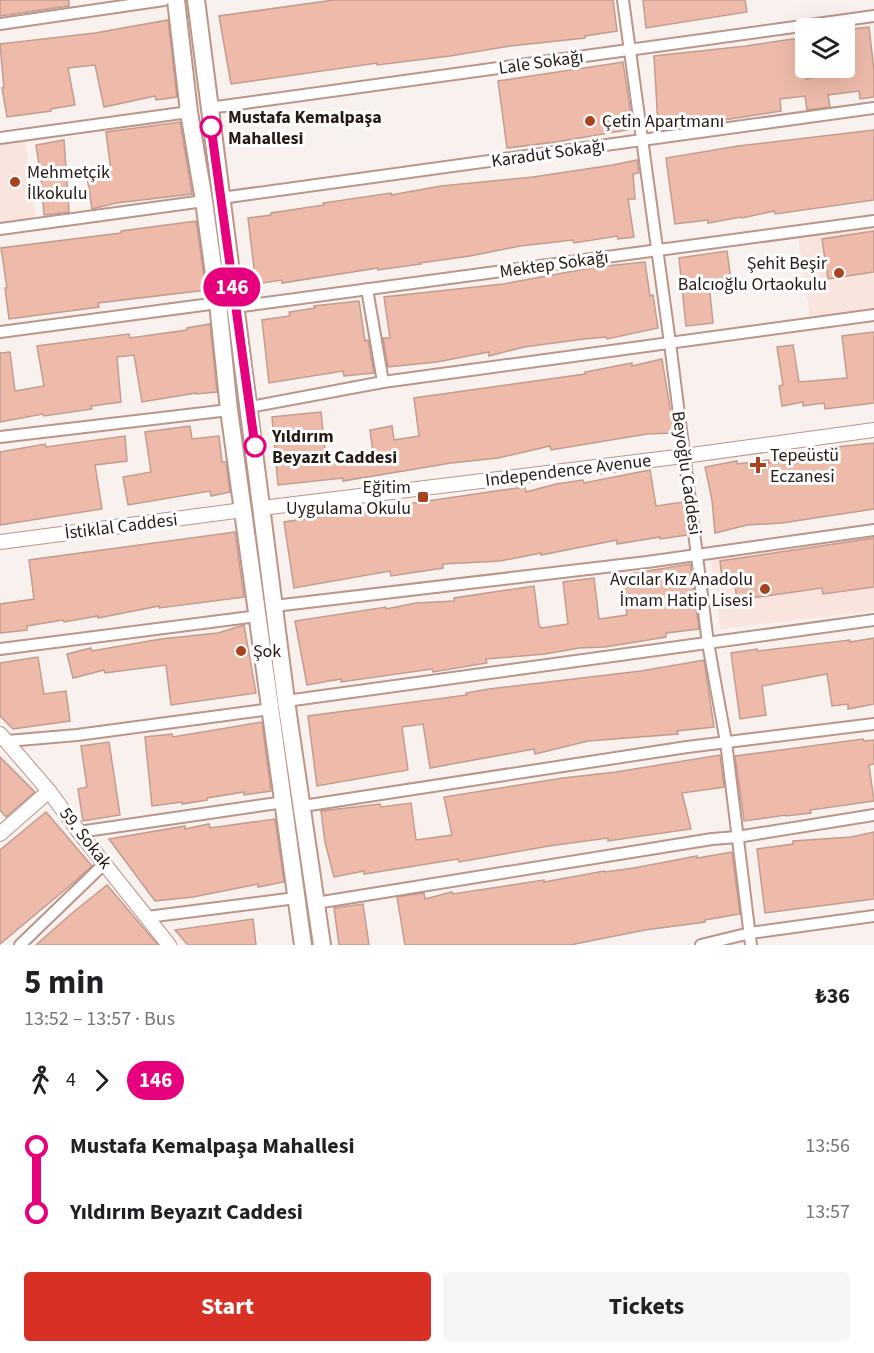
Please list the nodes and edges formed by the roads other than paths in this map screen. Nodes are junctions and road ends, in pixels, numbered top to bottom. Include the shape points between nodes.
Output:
1 (164, 0) edge
2 (176, 0) edge
3 (197, 0) edge
4 (623, 0) edge
5 (874, 16) edge
6 (0, 24) edge
7 (629, 50) junction
8 (209, 108) junction
9 (874, 108) edge
10 (189, 112) junction
11 (0, 138) edge
12 (642, 140) junction
13 (221, 198) junction
14 (204, 201) junction
15 (874, 221) edge
16 (0, 229) edge
17 (656, 250) junction
18 (367, 289) junction
19 (218, 303) junction
20 (235, 307) junction
21 (874, 315) edge
22 (0, 332) edge
23 (670, 343) junction
24 (383, 382) junction
25 (250, 406) junction
26 (228, 410) junction
27 (874, 430) edge
28 (0, 437) edge
29 (684, 456) junction
30 (262, 508) junction
31 (243, 510) junction
32 (874, 530) edge
33 (0, 542) edge
34 (698, 555) junction
35 (274, 606) junction
36 (258, 616) junction
37 (874, 620) edge
38 (708, 643) junction
39 (0, 649) edge
40 (286, 701) junction
41 (271, 710) junction
42 (874, 724) edge
43 (4, 737) edge
44 (726, 742) junction
45 (49, 791) junction
46 (284, 802) junction
47 (303, 806) junction
48 (874, 815) edge
49 (2, 829) edge
50 (79, 832) junction
51 (738, 837) junction
52 (105, 863) junction
53 (296, 898) junction
54 (316, 903) junction
55 (874, 916) edge
56 (147, 917) junction
57 (751, 939) edge
58 (20, 945) edge
59 (169, 945) edge
60 (303, 945) edge
61 (322, 945) edge
62 (701, 945) edge

1 - 6 street
2 - 10 main road
3 - 8 main road
4 - 7 street, Beyoğlu Caddesi
5 - 7 street, Lale Sokağı
7 - 8 street, Lale Sokağı
7 - 12 street, Beyoğlu Caddesi
8 - 13 main road
9 - 12 street, Karadut Sokağı
10 - 11 street
10 - 14 main road
12 - 13 street, Karadut Sokağı
12 - 17 street, Beyoğlu Caddesi
13 - 20 main road
14 - 16 street
14 - 19 main road
15 - 17 street, Mektep Sokağı
17 - 18 street, Mektep Sokağı
17 - 23 street, Beyoğlu Caddesi
18 - 20 street, Mektep Sokağı
18 - 24 street
19 - 22 street
19 - 26 main road
20 - 25 main road
21 - 23 street
23 - 24 street
23 - 29 street, Beyoğlu Caddesi
24 - 25 street
25 - 30 main road
26 - 28 street
26 - 31 main road
27 - 29 street, Independence Avenue
29 - 30 street, Independence Avenue
29 - 34 street, Beyoğlu Caddesi
30 - 31 main road
30 - 35 main road
31 - 33 street, İstiklal Caddesi
31 - 36 main road
32 - 34 street
34 - 35 street
34 - 38 street, Beyoğlu Caddesi
35 - 40 main road
36 - 39 street
36 - 41 main road
37 - 38 street
38 - 40 street
38 - 44 street, Beyoğlu Caddesi
40 - 47 main road
41 - 43 street via 77,735
41 - 46 main road
42 - 44 street
43 - 45 street, 59. Sokak
44 - 47 street
44 - 51 street, Beyoğlu Caddesi
45 - 49 street
45 - 50 street, 59. Sokak
46 - 50 street
46 - 53 main road
47 - 54 main road
48 - 51 street
50 - 52 street, 59. Sokak
51 - 54 street via 712,838
51 - 57 street, Beyoğlu Caddesi
52 - 56 street, 59. Sokak
52 - 58 street
53 - 56 street
53 - 60 main road
54 - 61 main road
55 - 57 street
56 - 59 street, 59. Sokak
57 - 62 street

